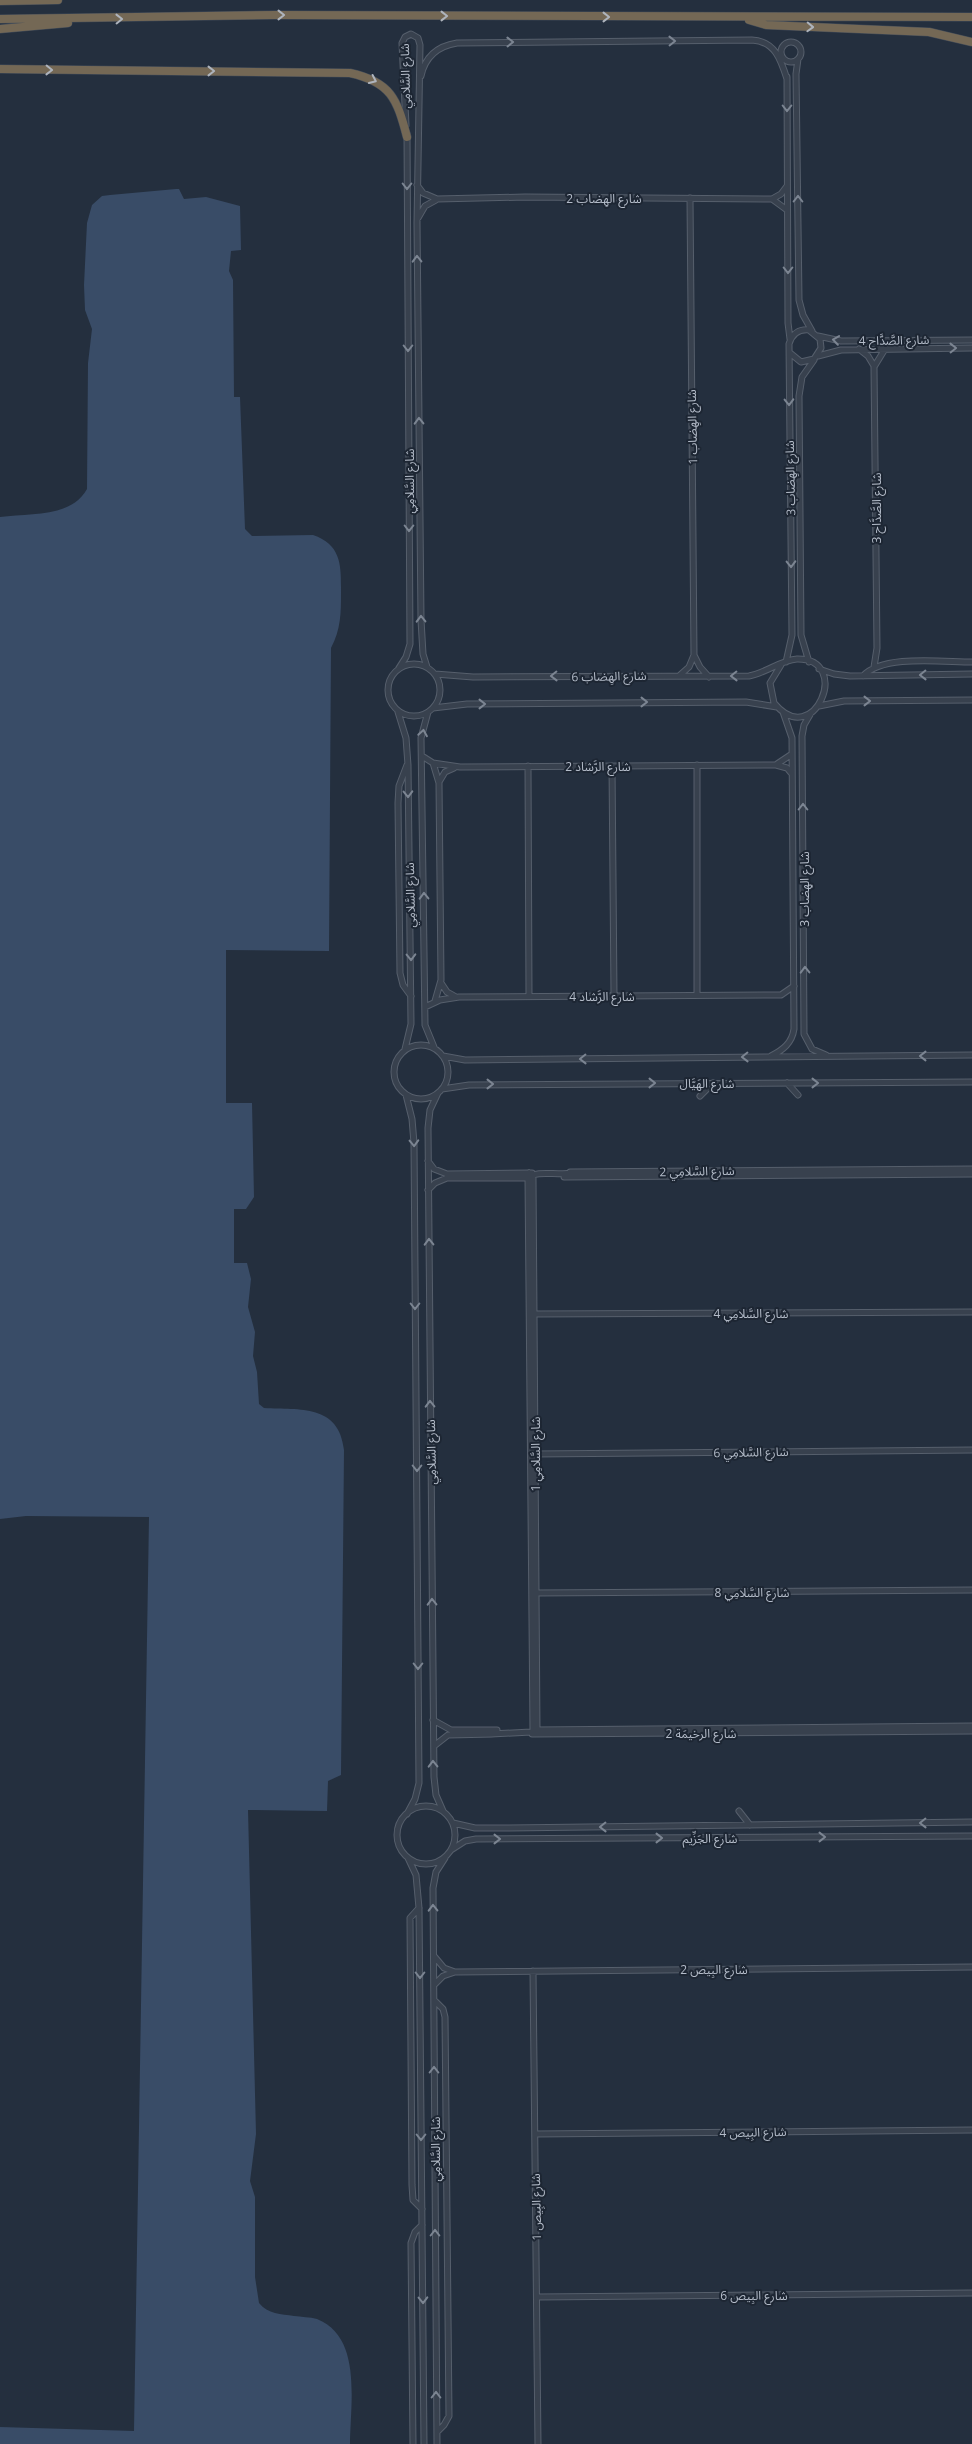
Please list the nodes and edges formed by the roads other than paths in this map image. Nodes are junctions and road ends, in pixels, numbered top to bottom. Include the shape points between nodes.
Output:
1 (58, 0) edge
2 (0, 1) edge
3 (745, 18) junction
4 (972, 18) edge
5 (0, 19) edge
6 (98, 19) junction
7 (0, 28) edge
8 (972, 42) edge
9 (784, 59) junction
10 (798, 59) junction
11 (0, 70) edge
12 (787, 79) junction
13 (418, 89) junction
14 (407, 137) junction
15 (417, 184) junction
16 (787, 186) junction
17 (690, 198) junction
18 (772, 199) junction
19 (436, 200) junction
20 (787, 211) junction
21 (417, 223) junction
22 (815, 333) junction
23 (790, 340) junction
24 (972, 340) edge
25 (972, 348) edge
26 (858, 349) junction
27 (885, 349) junction
28 (790, 353) junction
29 (816, 358) junction
30 (874, 367) junction
31 (877, 648) junction
32 (694, 655) junction
33 (809, 662) junction
34 (972, 662) edge
35 (889, 663) junction
36 (783, 664) junction
37 (427, 667) junction
38 (874, 667) junction
39 (399, 668) junction
40 (818, 669) junction
41 (435, 674) junction
42 (972, 674) edge
43 (679, 676) junction
44 (709, 676) junction
45 (863, 676) junction
46 (972, 700) edge
47 (819, 706) junction
48 (433, 708) junction
49 (781, 710) junction
50 (812, 711) junction
51 (398, 712) junction
52 (428, 712) junction
53 (792, 754) junction
54 (422, 756) junction
55 (433, 763) junction
56 (408, 765) junction
57 (697, 765) junction
58 (776, 765) junction
59 (528, 766) junction
60 (612, 766) junction
61 (460, 767) junction
62 (792, 774) junction
63 (439, 783) junction
64 (440, 980) junction
65 (794, 986) junction
66 (781, 994) junction
67 (697, 995) junction
68 (411, 996) junction
69 (529, 996) junction
70 (614, 996) junction
71 (459, 997) junction
72 (435, 1002) junction
73 (794, 1003) junction
74 (426, 1007) junction
75 (794, 1018) junction
76 (804, 1018) junction
77 (434, 1048) junction
78 (405, 1050) junction
79 (972, 1055) edge
80 (443, 1056) junction
81 (829, 1056) junction
82 (769, 1057) junction
83 (972, 1082) edge
84 (713, 1083) junction
85 (787, 1083) junction
86 (440, 1091) junction
87 (406, 1095) junction
88 (798, 1095) dead end
89 (700, 1096) dead end
90 (428, 1160) junction
91 (972, 1169) edge
92 (972, 1174) edge
93 (530, 1176) junction
94 (428, 1190) junction
95 (972, 1312) edge
96 (532, 1314) junction
97 (972, 1450) edge
98 (533, 1454) junction
99 (972, 1590) edge
100 (534, 1593) junction
101 (433, 1720) junction
102 (972, 1726) edge
103 (743, 1730) junction
104 (535, 1731) junction
105 (972, 1731) edge
106 (433, 1746) junction
107 (443, 1811) junction
108 (739, 1812) dead end
109 (407, 1814) junction
110 (972, 1822) edge
111 (453, 1823) junction
112 (750, 1825) junction
113 (972, 1836) edge
114 (451, 1850) junction
115 (408, 1858) junction
116 (445, 1858) junction
117 (419, 1908) junction
118 (433, 1955) junction
119 (972, 1967) edge
120 (533, 1971) junction
121 (455, 1972) junction
122 (434, 1985) junction
123 (434, 2000) junction
124 (972, 2130) edge
125 (535, 2134) junction
126 (422, 2209) junction
127 (422, 2225) junction
128 (972, 2294) edge
129 (537, 2297) junction
130 (437, 2432) junction
131 (414, 2444) edge
132 (424, 2444) edge
133 (437, 2444) edge
134 (538, 2444) edge

1 - 2 highway
3 - 4 highway
6 -> 3 highway via 275,15
3 -> 8 highway via 766,25 929,32
5 - 6 highway
6 - 7 highway via 50,26
9 - 10 street via 792,62
9 - 10 street via 781,50 790,42 801,48
9 - 12 street
22 -> 10 street via 803,315 799,300
11 -> 14 highway via 350,73 385,86 400,114
13 -> 12 street via 422,71 430,57 442,47 457,43 756,40 774,50
12 -> 16 street
13 - 14 street, شارع السَّلامِي via 420,43 411,34 404,37 402,43
13 - 15 street, شارع السَّلامِي
14 -> 39 street, شارع السَّلامِي via 410,644
15 - 19 street via 423,193
15 - 21 street, شارع السَّلامِي
16 - 18 street
16 - 20 street
17 - 18 street, شارع الهِضاب 2
17 - 19 street, شارع الهِضاب 2
17 - 32 street, شارع الهِضاب 1
18 - 20 street
19 - 21 street via 421,211
20 -> 23 street
37 -> 21 street, شارع السَّلامِي via 421,620
22 - 23 street via 800,330
24 -> 22 street, شارع الصَّدَّاح 4 via 841,341
22 - 29 street via 821,348
23 - 28 street
27 -> 25 street, شارع الصَّدَّاح 4
26 - 27 street, شارع الصَّدَّاح 4
26 - 29 street, شارع الصَّدَّاح 4 via 836,350
26 - 30 street via 868,356
27 - 30 street
28 - 29 street via 801,362
28 -> 36 street, شارع الهِضاب 3 via 792,635
29 - 33 street, شارع الهِضاب 3 via 802,377 798,396 801,635
30 - 31 street, شارع الصَّدَّاح 3
31 - 35 street
31 - 38 street, شارع الصَّدَّاح 3
32 - 43 street via 689,667
32 - 44 street
33 - 36 street via 797,659
33 - 40 street
34 - 35 street
35 - 38 street
36 -> 44 street, شارع الهِضاب 6 via 749,676
36 - 49 street via 770,682 771,696
37 - 39 street via 413,663
37 - 41 street
38 - 45 street
39 - 51 street via 389,679 387,693
40 - 45 street via 839,675
40 - 47 street via 826,687
43 -> 41 street, شارع الهِضاب 6 via 473,677
41 - 48 street via 440,688
42 -> 45 street
43 - 44 street, شارع الهِضاب 6
47 -> 46 street via 844,701
47 - 50 street
48 -> 49 street via 467,704 746,702
48 - 52 street
49 - 50 street via 801,716
49 - 53 street, شارع الهِضاب 3 via 791,734
76 -> 50 street, شارع الهِضاب 3 via 802,736
51 - 52 street via 413,717
51 - 56 street, شارع السَّلامِي via 406,738
54 -> 52 street, شارع السَّلامِي via 422,730
53 - 58 street
53 - 62 street, شارع الهِضاب 3
54 - 55 street, شارع الرَّشاد 2
74 -> 54 street, شارع السَّلامِي
55 - 61 street, شارع الرَّشاد 2
55 - 63 street
56 -> 68 street, شارع السَّلامِي
56 - 68 street via 400,781 398,803 400,973
57 - 58 street, شارع الرَّشاد 2
57 - 60 street, شارع الرَّشاد 2
57 - 67 street
58 - 62 street, شارع الرَّشاد 2 via 784,766
59 - 60 street, شارع الرَّشاد 2
59 - 61 street, شارع الرَّشاد 2
59 - 69 street
60 - 70 street
61 - 63 street via 445,772
62 - 65 street, شارع الهِضاب 3
63 - 64 street
64 - 71 street via 447,992
64 - 72 street
65 - 66 street
65 - 73 street, شارع الهِضاب 3
66 - 67 street, شارع الرَّشاد 4
66 - 73 street
67 - 70 street, شارع الرَّشاد 4
68 - 78 street, شارع السَّلامِي via 411,1024
69 - 70 street, شارع الرَّشاد 4
69 - 71 street, شارع الرَّشاد 4
71 - 72 street, شارع الرَّشاد 4
72 - 74 street, شارع الرَّشاد 4
73 - 75 street, شارع الهِضاب 3
74 - 77 street, شارع السَّلامِي via 425,1026
75 - 76 street via 799,1024
75 - 82 street, شارع الهِضاب 3 via 791,1040
76 - 81 street, شارع الهِضاب 3 via 807,1042 816,1051
77 - 78 street via 419,1044
77 - 80 street
78 - 87 street via 396,1061 393,1074
79 -> 81 street, شارع الهَيَّال
82 -> 80 street, شارع الهَيَّال via 465,1060
80 - 86 street via 448,1070 446,1083
81 - 82 street, شارع الهَيَّال
85 -> 83 street, شارع الهَيَّال
84 - 85 street, شارع الهَيَّال
86 -> 84 street, شارع الهَيَّال via 469,1084
84 - 89 street
85 - 88 street
86 - 87 street via 420,1099
86 - 90 street, شارع السَّلامِي via 428,1116
87 -> 109 street, شارع السَّلامِي via 414,1143 419,1774 417,1794
90 - 93 street, شارع السَّلامِي 2 via 434,1169 447,1174
90 - 94 street, شارع السَّلامِي
91 - 93 street, شارع السَّلامِي 2 via 573,1172
92 - 93 street, شارع السَّلامِي 2
93 - 94 street, شارع السَّلامِي 2 via 447,1178
93 - 96 street, شارع السَّلامِي 1
101 -> 94 street, شارع السَّلامِي
95 - 96 street, شارع السَّلامِي 4
96 - 98 street, شارع السَّلامِي 1
97 - 98 street, شارع السَّلامِي 6
98 - 100 street, شارع السَّلامِي 1
99 - 100 street, شارع السَّلامِي 8
100 - 104 street, شارع السَّلامِي 1
101 - 104 street, شارع الرخيمَة 2 via 451,1730
101 - 106 street, شارع السَّلامِي
102 - 103 street, شارع الرخيمَة 2
103 - 104 street, شارع الرخيمَة 2
103 - 105 street, شارع الرخيمَة 2
104 - 106 street via 448,1735
107 -> 106 street, شارع السَّلامِي via 434,1789
107 - 109 street via 425,1806
107 - 111 street
108 - 112 street
109 - 115 street via 400,1822 398,1839
110 -> 112 street, شارع الجَزِّيم
112 -> 111 street, شارع الجَزِّيم via 475,1828
111 - 114 street via 455,1838
114 -> 113 street, شارع الجَزِّيم via 465,1841 476,1839
114 - 116 street
115 - 116 street via 426,1864
115 - 117 street, شارع السَّلامِي via 416,1875
118 -> 116 street, شارع السَّلامِي via 433,1883
117 -> 126 street, شارع السَّلامِي
117 - 126 street via 410,1918 412,2185 413,2200
118 - 121 street via 444,1968
118 - 122 street, شارع السَّلامِي
119 - 120 street, شارع البِيص 2
120 - 121 street, شارع البِيص 2
120 - 125 street, شارع البِيص 1
121 - 122 street via 443,1976
122 - 123 street, شارع السَّلامِي
130 -> 123 street, شارع السَّلامِي
123 - 130 street via 443,2009 445,2017 448,2390 448,2419
124 - 125 street, شارع البِيص 4
125 - 129 street, شارع البِيص 1
126 - 127 street, شارع السَّلامِي
127 - 131 street via 411,2243
127 -> 132 street, شارع السَّلامِي
128 - 129 street, شارع البِيص 6
129 - 134 street, شارع البِيص 1
130 - 133 street, شارع السَّلامِي

